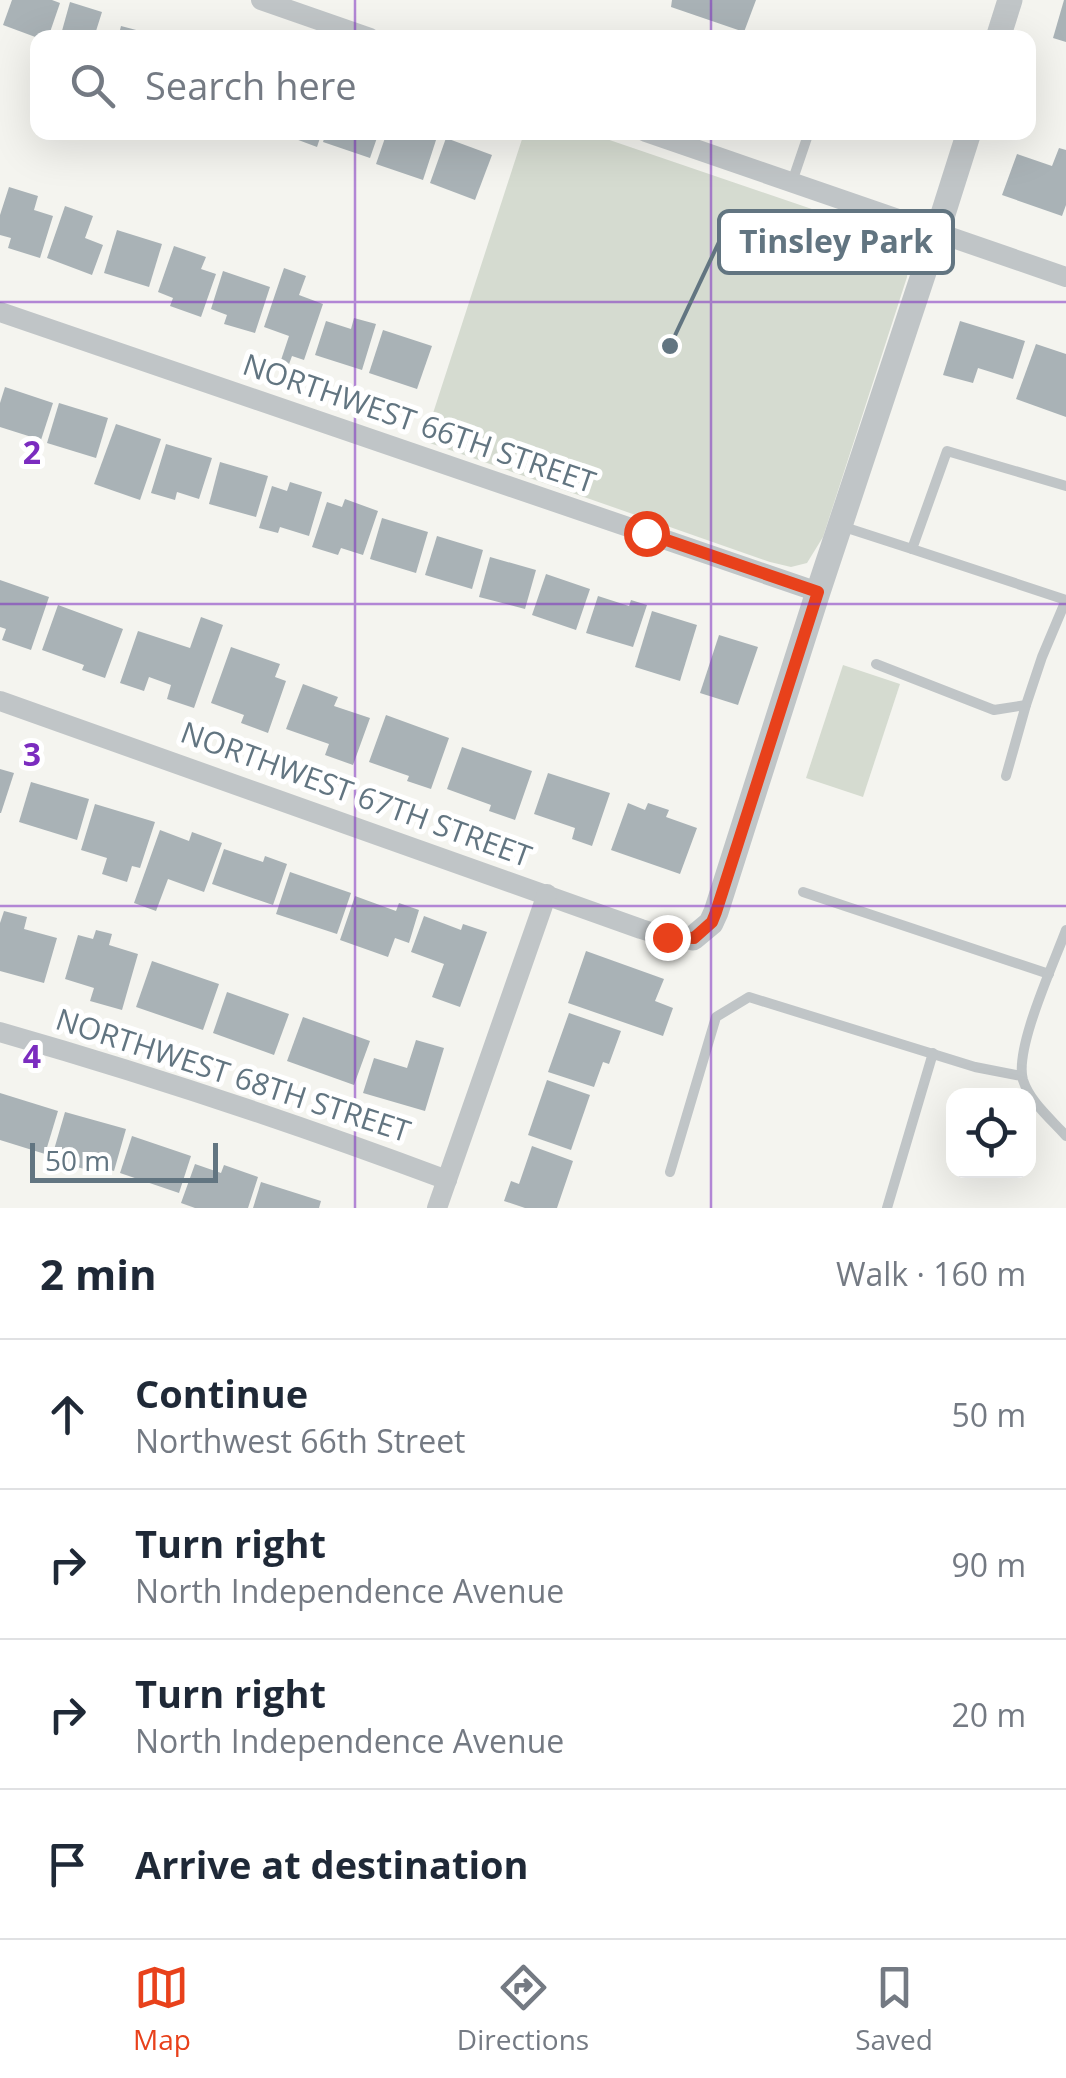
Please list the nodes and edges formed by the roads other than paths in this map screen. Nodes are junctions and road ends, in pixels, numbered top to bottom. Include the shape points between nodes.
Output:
1 (260, 0) edge
2 (1010, 0) edge
3 (347, 30) edge
4 (1001, 30) edge
5 (669, 140) edge
6 (806, 140) edge
7 (967, 140) edge
8 (792, 183) junction
9 (938, 234) junction
10 (1066, 276) edge
11 (0, 312) edge
12 (1066, 486) edge
13 (840, 526) junction
14 (912, 549) junction
15 (818, 592) junction
16 (876, 664) dead end
17 (0, 701) edge
18 (1026, 705) junction
19 (1006, 776) dead end
20 (803, 892) dead end
21 (547, 894) junction
22 (1066, 930) edge
23 (694, 938) joint
24 (1062, 950) edge
25 (1050, 974) junction
26 (0, 1032) edge
27 (933, 1053) junction
28 (1022, 1076) junction
29 (1066, 1136) edge
30 (670, 1172) dead end
31 (447, 1180) junction
32 (437, 1208) edge
33 (887, 1208) edge

1 - 3 street
2 - 4 street
5 - 8 street
6 - 8 lane
7 - 9 street
8 - 9 street
9 - 10 street
9 - 13 street
11 - 15 street, NORTHWEST 66TH STREET
12 - 14 lane via 948,451
13 - 14 lane
13 - 15 street
14 - 18 lane via 1066,600
15 - 23 street via 716,912
16 - 18 lane via 994,710
17 - 21 street, NORTHWEST 67TH STREET
18 - 19 lane
20 - 25 lane
21 - 23 street, NORTHWEST 67TH STREET via 667,937
21 - 31 street
22 - 24 lane
24 - 25 lane
25 - 28 lane via 1027,1036
26 - 31 street, NORTHWEST 68TH STREET
27 - 28 lane
27 - 30 lane via 748,997 716,1017
27 - 33 lane
28 - 29 lane via 1030,1096
31 - 32 street

